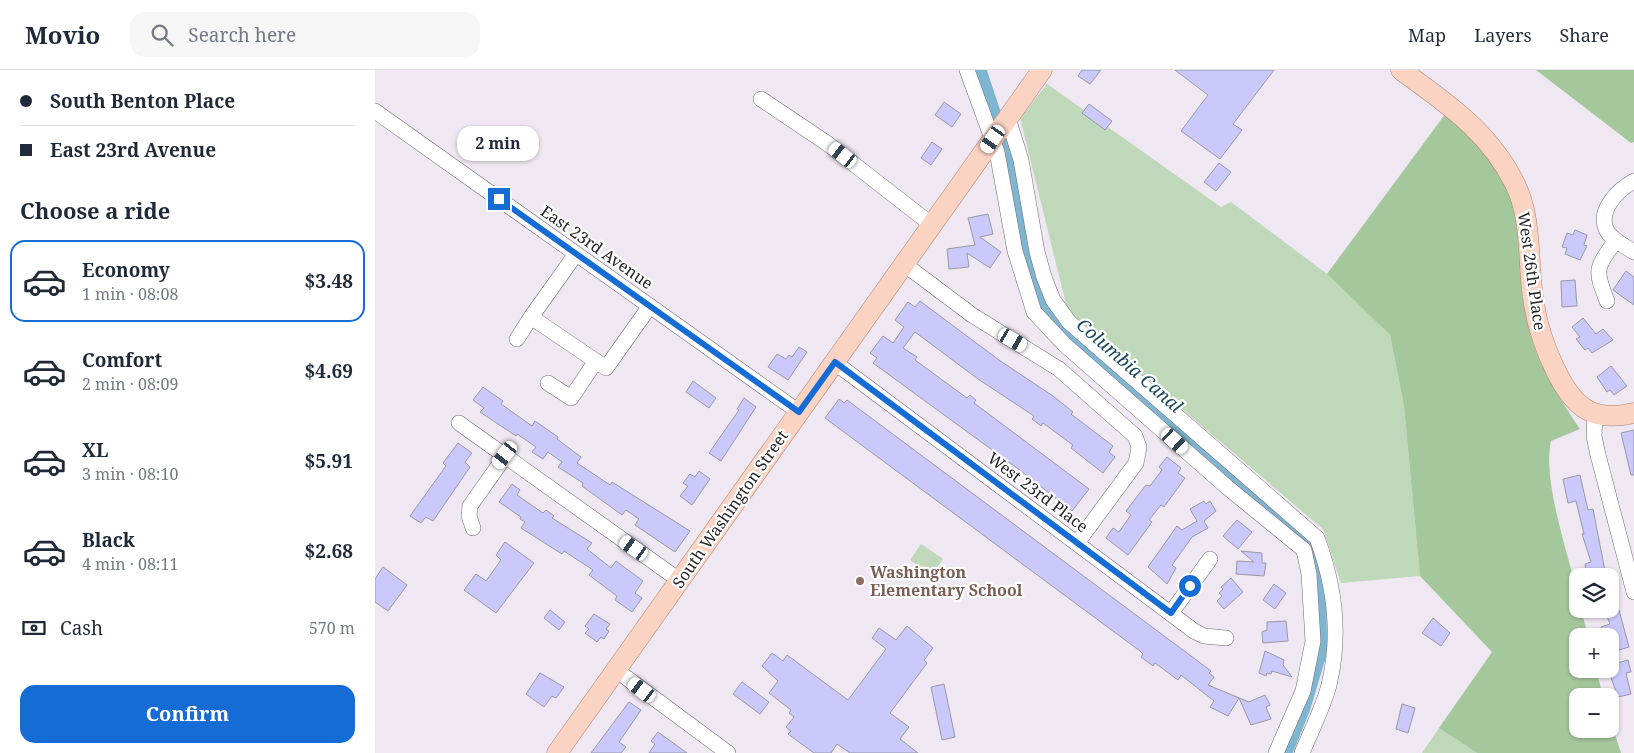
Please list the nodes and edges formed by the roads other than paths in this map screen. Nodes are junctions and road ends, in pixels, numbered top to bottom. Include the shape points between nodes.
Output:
1 (967, 70) edge
2 (1042, 70) edge
3 (1401, 70) edge
4 (761, 98) dead end
5 (375, 111) edge
6 (1001, 128) junction
7 (1634, 181) edge
8 (932, 224) junction
9 (1616, 240) junction
10 (1634, 252) edge
11 (576, 254) junction
12 (905, 264) junction
13 (1607, 301) dead end
14 (650, 306) junction
15 (531, 318) junction
16 (517, 339) dead end
17 (597, 362) junction
18 (835, 362) junction
19 (548, 383) dead end
20 (1136, 406) junction
21 (799, 412) junction
22 (1634, 413) edge
23 (1595, 415) junction
24 (459, 422) dead end
25 (1122, 423) junction
26 (505, 455) junction
27 (473, 528) dead end
28 (1077, 543) junction
29 (1210, 560) dead end
30 (679, 580) junction
31 (1634, 592) edge
32 (1171, 613) junction
33 (1226, 638) dead end
34 (615, 670) junction
35 (557, 753) edge
36 (728, 753) edge
37 (1276, 753) edge
38 (1302, 753) edge

1 - 6 street
2 - 6 main road, South Washington Street
3 - 23 main road, West 26th Place via 1467,119 1486,138 1508,169 1517,186 1526,221 1532,291 1543,343 1569,394 1583,409
4 - 8 street via 829,144
5 - 11 street, East 23rd Avenue
6 - 8 main road, South Washington Street
6 - 20 street via 1015,251 1034,312 1065,345
6 - 38 street via 1021,160 1037,252 1053,300 1069,322 1317,538 1331,582 1337,621 1329,686
7 - 9 street via 1615,195 1606,212 1605,228
8 - 12 main road, South Washington Street
9 - 10 street
9 - 13 street via 1597,270
11 - 14 street, East 23rd Avenue
11 - 15 street
12 - 18 main road, South Washington Street
12 - 25 street via 972,315 1044,358
14 - 17 street via 606,368
14 - 21 street, East 23rd Avenue
15 - 16 street
15 - 17 street
17 - 19 street via 571,398
18 - 21 main road, South Washington Street
18 - 28 street, West 23rd Place
20 - 25 street
20 - 37 street via 1304,550 1309,574 1313,641 1303,691
21 - 30 main road, South Washington Street
22 - 23 main road
23 - 31 street via 1598,455
24 - 26 street
25 - 28 street via 1135,436 1139,447 1136,463
26 - 27 street via 470,506
26 - 30 street
28 - 32 street, West 23rd Place
29 - 32 street
30 - 34 main road, South Washington Street
32 - 33 street, West 23rd Place via 1204,636
34 - 35 main road, South Washington Street
34 - 36 street

